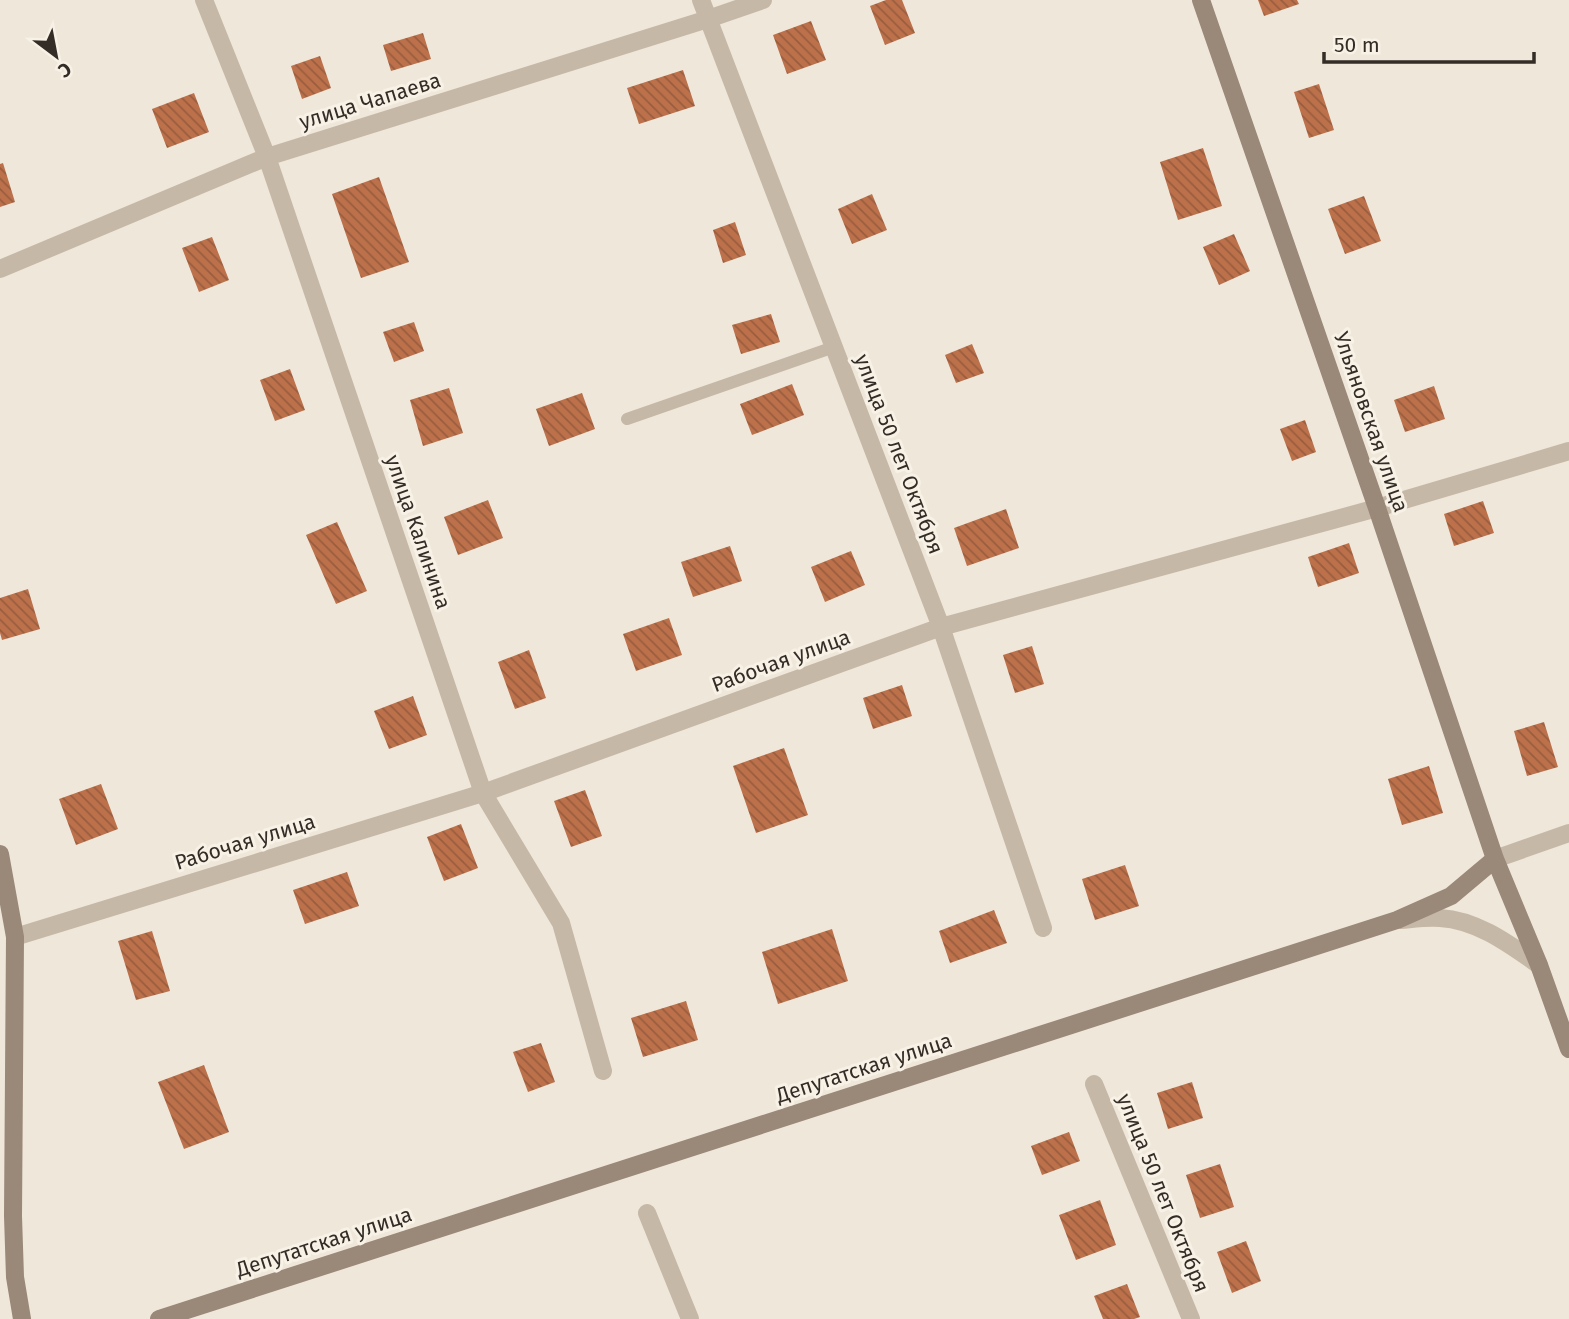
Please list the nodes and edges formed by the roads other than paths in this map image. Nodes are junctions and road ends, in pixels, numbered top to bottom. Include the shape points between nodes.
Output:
1 (204, 0) edge
2 (701, 0) edge
3 (763, 0) edge
4 (1201, 0) edge
5 (708, 19) junction
6 (267, 157) junction
7 (0, 269) edge
8 (834, 347) junction
9 (627, 419) dead end
10 (1569, 451) edge
11 (1377, 508) junction
12 (941, 627) junction
13 (483, 793) junction
14 (1569, 833) edge
15 (0, 854) edge
16 (1495, 859) junction
17 (1397, 920) junction
18 (1043, 928) dead end
19 (15, 937) junction
20 (1539, 965) junction
21 (1569, 1049) edge
22 (603, 1071) dead end
23 (1094, 1084) dead end
24 (647, 1213) dead end
25 (22, 1319) edge
26 (159, 1319) edge
27 (690, 1319) edge
28 (1191, 1319) edge

1 - 6 street, улица Калинина
2 - 5 street, улица 50 лет Октября
3 - 5 street, улица Чапаева
4 - 11 main road, Ульяновская улица
5 - 6 street, улица Чапаева
5 - 8 street, улица 50 лет Октября
6 - 7 street, улица Чапаева
6 - 13 street, улица Калинина
8 - 9 lane
8 - 12 street, улица 50 лет Октября
10 - 11 street, Рабочая улица
11 - 12 street, Рабочая улица
11 - 16 main road, Ульяновская улица
12 - 13 street, Рабочая улица
12 - 18 street, улица 50 лет Октября
13 - 19 street, Рабочая улица
13 - 22 street, улица Калинина via 561,923
14 - 16 street, Депутатская улица
15 - 19 main road
16 - 17 main road, Депутатская улица via 1451,896
16 - 20 main road, Ульяновская улица
17 - 20 street via 1440,918 1472,925
17 - 26 main road, Депутатская улица
19 - 25 main road via 13,1216
20 - 21 main road, Ульяновская улица
23 - 28 street, улица 50 лет Октября
24 - 27 street

